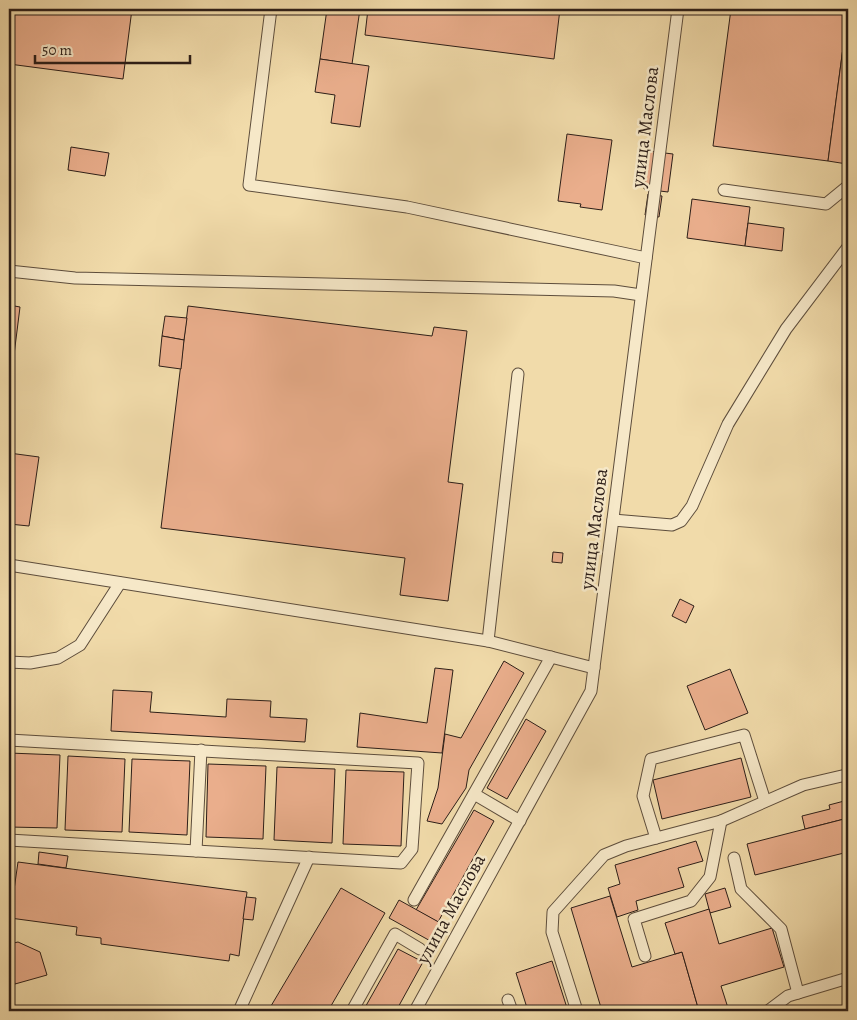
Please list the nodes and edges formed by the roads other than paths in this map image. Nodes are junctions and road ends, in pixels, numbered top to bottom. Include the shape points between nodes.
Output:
1 (272, 9) edge
2 (678, 9) edge
3 (848, 186) edge
4 (724, 190) dead end
5 (848, 247) edge
6 (646, 258) junction
7 (9, 271) edge
8 (641, 294) junction
9 (518, 374) dead end
10 (612, 520) junction
11 (9, 566) edge
12 (120, 583) junction
13 (488, 641) junction
14 (551, 657) junction
15 (9, 662) edge
16 (594, 668) junction
17 (9, 740) edge
18 (201, 750) junction
19 (846, 775) dead end
20 (474, 794) junction
21 (765, 801) junction
22 (520, 821) junction
23 (721, 822) junction
24 (656, 838) junction
25 (9, 840) edge
26 (196, 851) junction
27 (309, 858) junction
28 (734, 858) dead end
29 (414, 900) dead end
30 (420, 948) dead end
31 (645, 956) dead end
32 (848, 978) edge
33 (798, 992) junction
34 (239, 1011) edge
35 (352, 1011) edge
36 (415, 1011) edge
37 (577, 1011) edge
38 (768, 1011) edge

1 - 6 lane via 249,186 407,207
2 - 6 lane, улица Маслова
3 - 4 lane via 826,204
5 - 10 lane via 786,330 737,408 692,506 681,521 672,526
6 - 8 lane, улица Маслова
7 - 8 lane via 75,278
8 - 10 lane, улица Маслова
9 - 13 lane
10 - 16 lane, улица Маслова
11 - 12 lane
12 - 13 lane
12 - 15 lane via 80,645 58,658 30,663
13 - 14 lane
14 - 16 lane
14 - 20 lane
16 - 22 lane, улица Маслова via 591,691
17 - 18 lane
18 - 26 lane
18 - 27 lane via 418,763 412,849 400,863
19 - 21 lane via 803,785
20 - 22 lane
20 - 29 lane
21 - 23 lane
21 - 24 lane via 744,735 651,759 643,796
22 - 36 lane, улица Маслова
23 - 24 lane
23 - 31 lane via 710,877 691,902 634,919
24 - 37 lane via 604,855 553,912 552,932
25 - 26 lane
26 - 27 lane
27 - 34 lane
28 - 33 lane via 741,889 781,929
30 - 35 lane via 395,934
32 - 33 lane
33 - 38 lane

